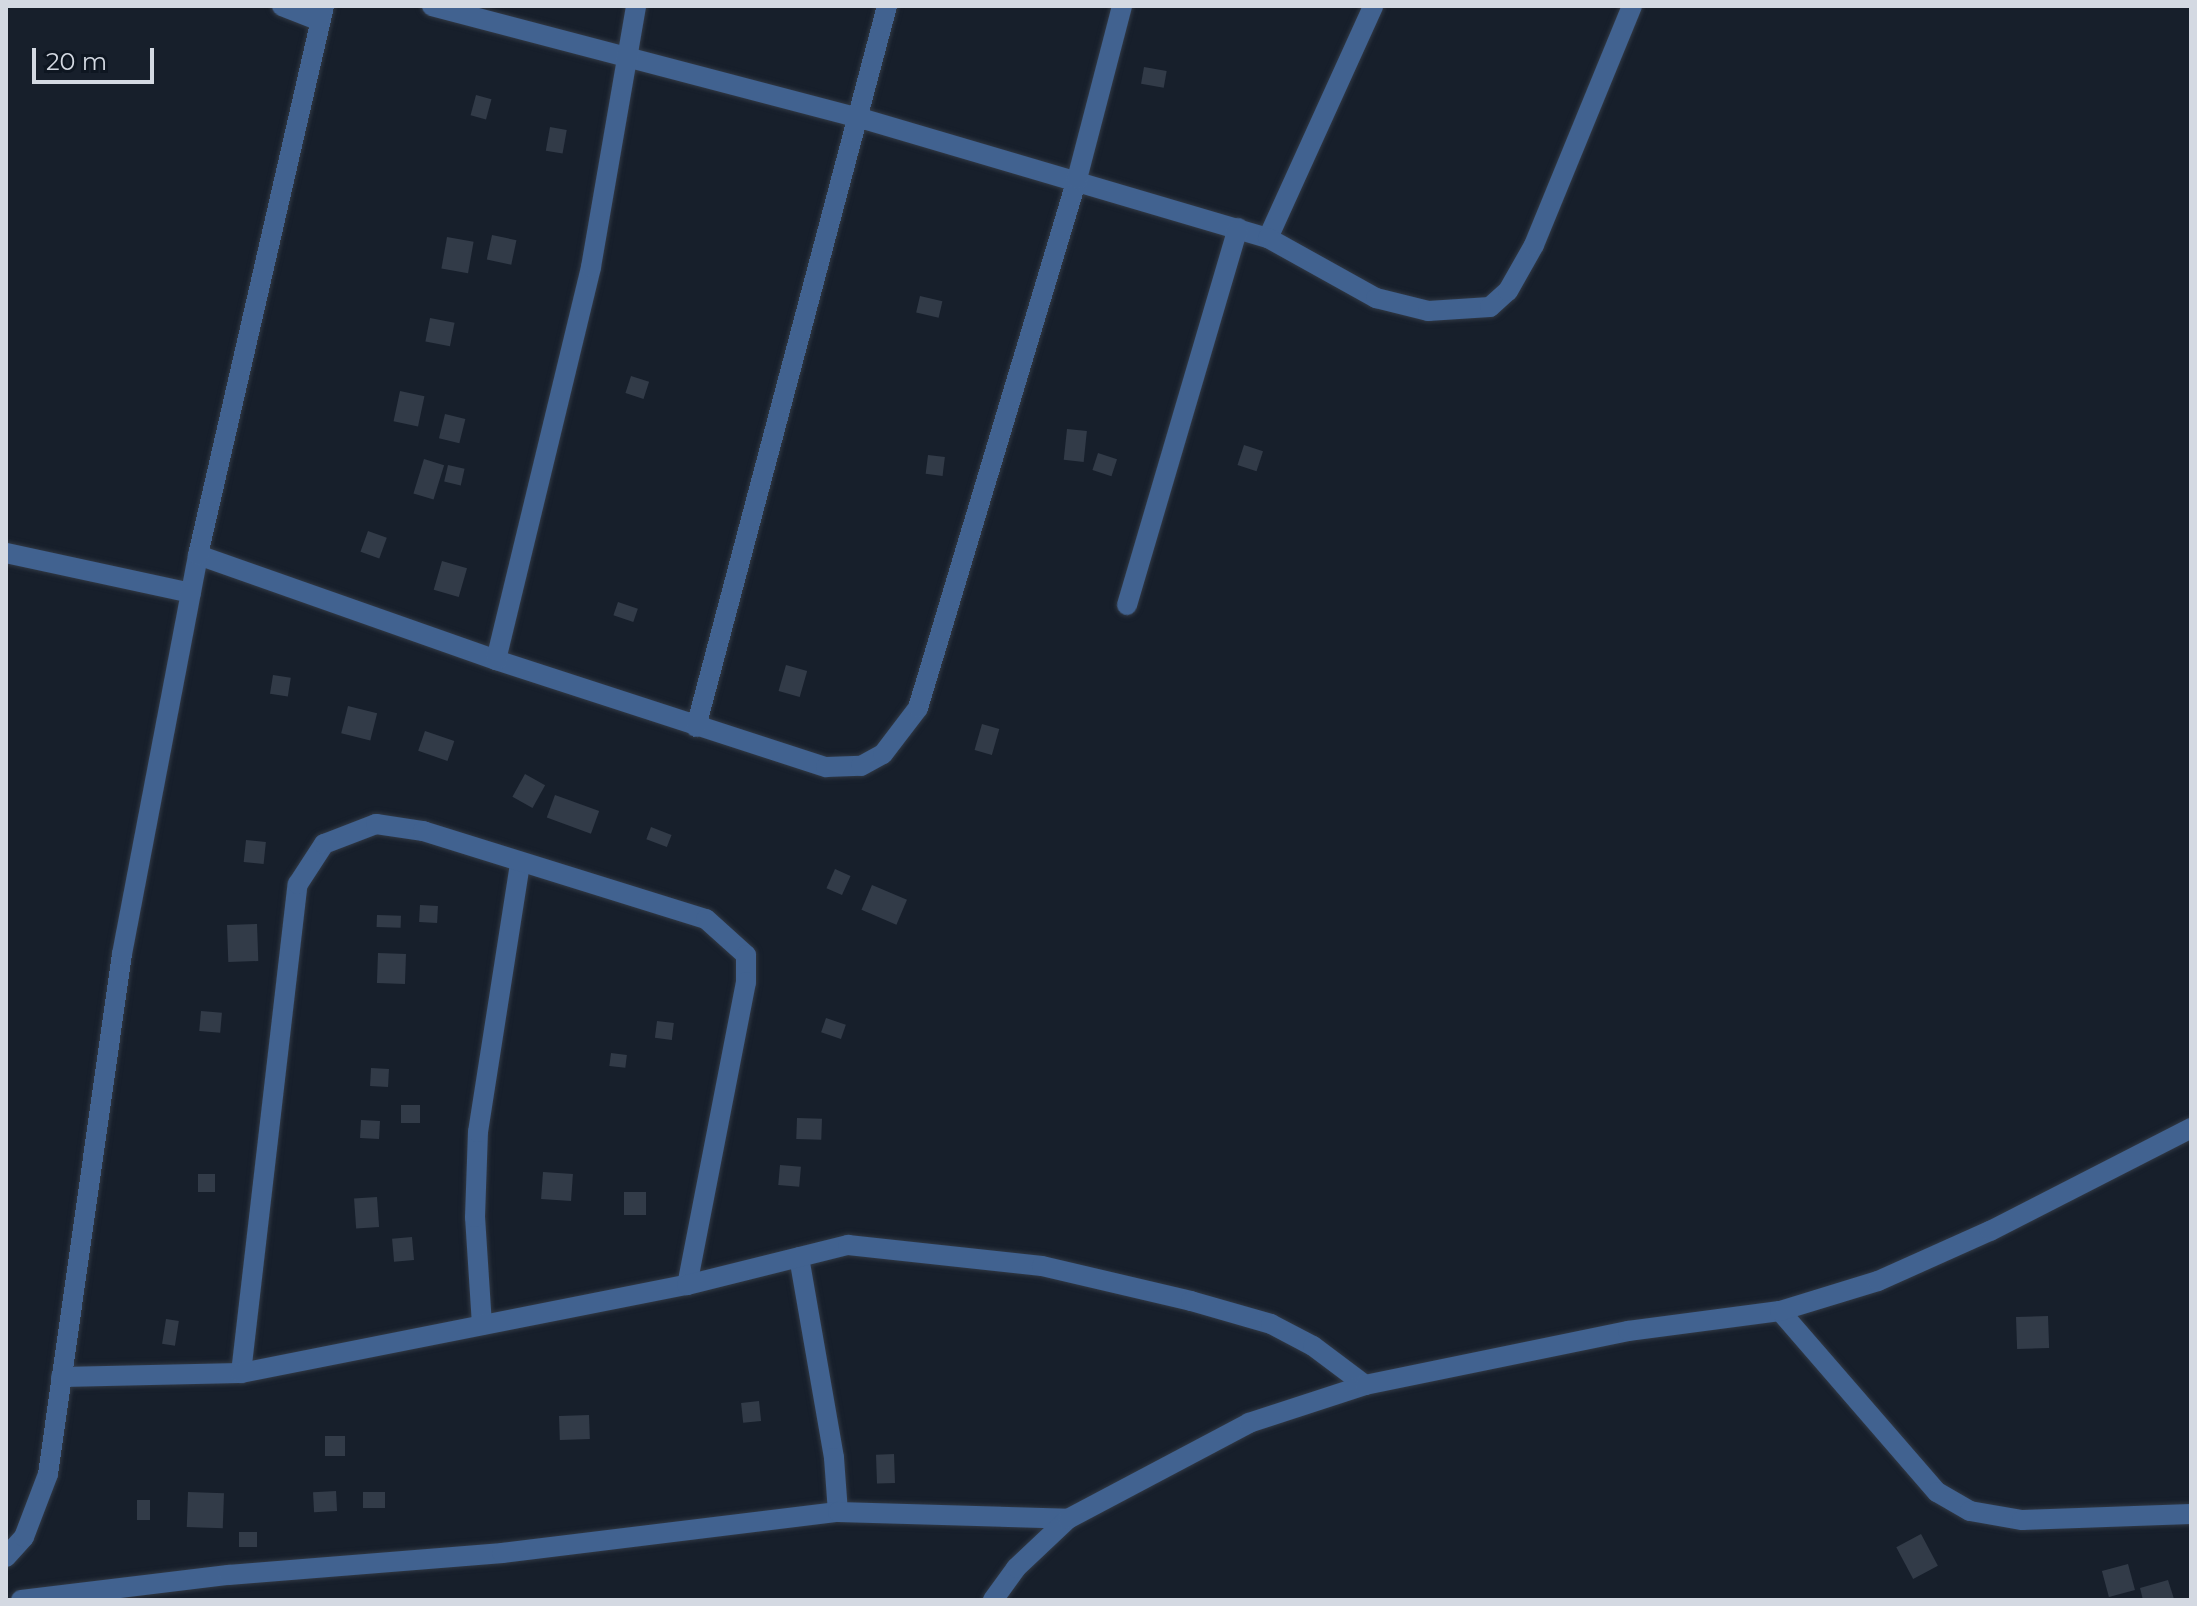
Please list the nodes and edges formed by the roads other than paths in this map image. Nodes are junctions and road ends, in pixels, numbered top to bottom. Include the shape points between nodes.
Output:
1 (282, 6) edge
2 (432, 6) edge
3 (636, 6) edge
4 (887, 6) edge
5 (1122, 6) edge
6 (1373, 6) edge
7 (1632, 6) edge
8 (322, 14) edge
9 (629, 56) junction
10 (860, 118) junction
11 (1077, 179) junction
12 (1238, 228) junction
13 (1268, 238) junction
14 (6, 553) edge
15 (198, 555) junction
16 (191, 593) junction
17 (1127, 605) dead end
18 (496, 660) junction
19 (696, 727) junction
20 (520, 864) junction
21 (2191, 1128) edge
22 (799, 1257) junction
23 (687, 1285) junction
24 (1780, 1311) junction
25 (482, 1325) junction
26 (241, 1373) junction
27 (61, 1377) junction
28 (1365, 1385) junction
29 (838, 1512) junction
30 (2191, 1514) edge
31 (1068, 1519) junction
32 (6, 1557) edge
33 (21, 1600) edge
34 (993, 1600) edge

1 - 8 street
2 - 9 street
3 - 9 street
4 - 10 street
5 - 11 street
6 - 13 street
7 - 13 street via 1534,245 1508,291 1490,307 1428,311 1376,298
8 - 15 street
9 - 10 street
9 - 18 street via 591,267
10 - 11 street
10 - 19 street
11 - 12 street
11 - 19 street via 918,708 900,738 861,766 826,767
12 - 13 street
12 - 17 street
14 - 16 street
15 - 16 street
15 - 18 street
16 - 27 street via 122,954
18 - 19 street
20 - 23 street via 706,919 746,955 746,982
20 - 25 street via 478,1132 475,1217
20 - 26 street via 423,831 376,824 324,844 298,884
21 - 24 street via 1906,1268
22 - 23 street
22 - 28 street via 848,1245 1042,1266 1271,1324 1313,1346
22 - 29 street via 834,1458
23 - 25 street
24 - 28 street via 1628,1331
24 - 30 street via 1937,1492 1970,1511 2022,1520
25 - 26 street
26 - 27 street
27 - 32 street via 48,1474 24,1537
28 - 31 street via 1249,1423
29 - 31 street
29 - 33 street via 502,1553 229,1575
31 - 34 street via 1016,1568

